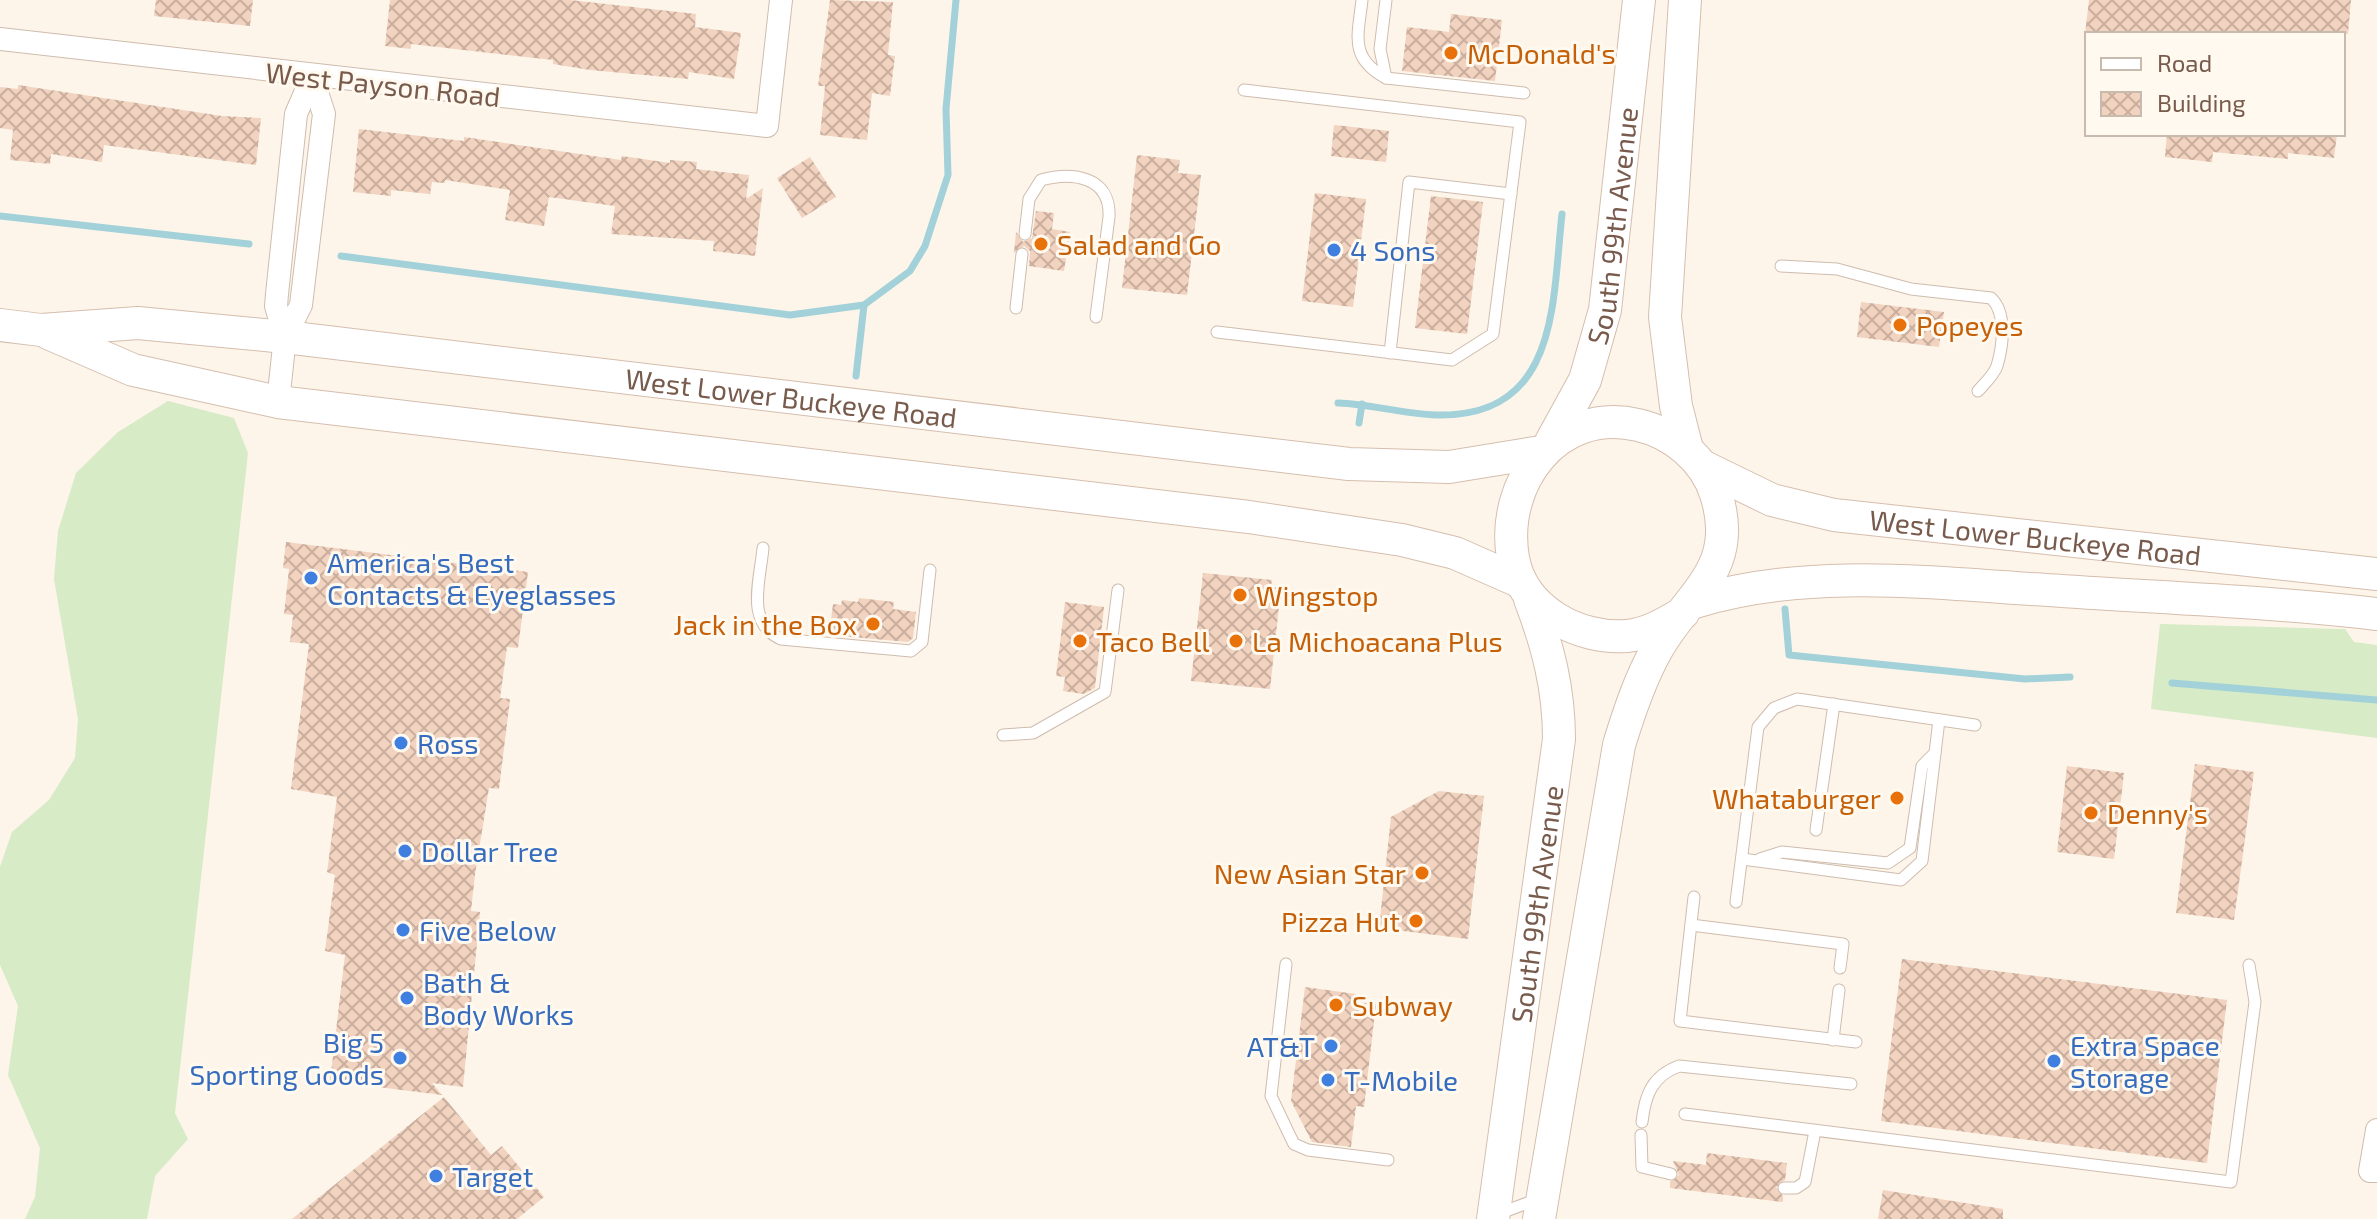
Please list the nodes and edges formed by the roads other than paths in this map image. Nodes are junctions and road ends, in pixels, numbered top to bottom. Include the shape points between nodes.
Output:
1 (781, 0) edge
2 (1362, 0) edge
3 (1386, 0) edge
4 (1639, 0) edge
5 (1685, 0) edge
6 (0, 39) edge
7 (312, 77) junction
8 (1386, 78) junction
9 (1244, 90) dead end
10 (1524, 93) dead end
11 (1511, 194) junction
12 (1025, 234) dead end
13 (1022, 254) dead end
14 (1781, 266) dead end
15 (1016, 308) dead end
16 (1096, 317) dead end
17 (0, 325) edge
18 (41, 330) junction
19 (1217, 332) dead end
20 (285, 337) junction
21 (1390, 353) junction
22 (1978, 391) dead end
23 (278, 402) junction
24 (1546, 447) junction
25 (1694, 458) junction
26 (763, 548) dead end
27 (930, 570) dead end
28 (2377, 574) edge
29 (1524, 587) junction
30 (1118, 590) dead end
31 (1689, 607) junction
32 (2377, 614) edge
33 (1834, 704) junction
34 (1939, 720) junction
35 (1975, 725) dead end
36 (1003, 735) dead end
37 (1935, 753) junction
38 (1816, 830) dead end
39 (1742, 859) junction
40 (1756, 861) junction
41 (1694, 897) dead end
42 (1736, 902) dead end
43 (1691, 925) junction
44 (1286, 964) dead end
45 (2249, 965) dead end
46 (1840, 968) dead end
47 (1839, 990) dead end
48 (1833, 1040) junction
49 (1856, 1042) dead end
50 (1851, 1084) dead end
51 (1685, 1114) dead end
52 (1642, 1122) dead end
53 (2377, 1130) edge
54 (1815, 1131) junction
55 (1641, 1135) dead end
56 (1388, 1160) dead end
57 (2373, 1171) edge
58 (1671, 1174) dead end
59 (1784, 1188) dead end
60 (1541, 1208) edge
61 (1493, 1217) edge

1 - 7 street, West Payson Road via 767,126
2 - 8 lane via 1357,44 1368,68
3 - 8 lane via 1380,49
4 - 24 main road, South 99th Avenue via 1605,310 1585,380
5 - 25 main road, South 99th Avenue via 1665,317 1676,406
6 - 7 street, West Payson Road
7 - 20 street via 296,114 283,234 276,306
8 - 10 lane
9 - 11 lane via 1520,122
11 - 21 lane via 1493,334 1452,360
11 - 21 lane via 1409,182
12 - 16 lane via 1029,199 1041,180 1078,178 1104,190 1109,217
13 - 15 lane
14 - 22 lane via 1837,269 1911,289 1991,298 2001,317 1996,368
17 - 18 main road, West Lower Buckeye Road
18 - 20 main road, West Lower Buckeye Road via 138,323
18 - 23 main road, West Lower Buckeye Road via 133,370
19 - 21 lane
20 - 23 street
20 - 24 main road, West Lower Buckeye Road via 1349,464 1449,467
23 - 29 main road, West Lower Buckeye Road via 1264,519 1455,553
24 - 25 main road via 1589,425 1620,423 1651,428
24 - 29 main road via 1527,471 1512,516 1513,561
25 - 28 main road, West Lower Buckeye Road via 1772,500 1834,515
25 - 31 main road via 1716,492 1722,521 1721,550 1712,578
26 - 27 lane via 759,621 766,632 781,639 911,651 922,642
29 - 31 main road via 1548,614 1573,629 1601,636 1630,636 1658,628
29 - 61 main road, South 99th Avenue via 1551,658 1559,739
30 - 36 lane via 1105,692 1033,733
31 - 32 main road, West Lower Buckeye Road via 1732,590 1826,580
31 - 60 main road, South 99th Avenue via 1651,662 1619,745
33 - 34 lane
33 - 38 lane
33 - 39 lane via 1797,699 1774,708 1758,727
34 - 35 lane
34 - 37 lane
37 - 40 lane via 1922,766 1910,848 1901,857 1874,863 1782,852
37 - 40 lane via 1922,861 1901,880
39 - 40 lane
39 - 42 lane
41 - 43 lane
43 - 46 lane via 1843,944
43 - 48 lane via 1680,1021
44 - 56 lane via 1271,1096 1294,1144
45 - 54 lane via 2255,1002 2231,1182
47 - 48 lane
48 - 49 lane
50 - 52 lane via 1679,1066 1651,1086
51 - 54 lane
53 - 57 street
54 - 59 lane via 1805,1182
55 - 58 lane via 1642,1167
60 - 61 lane

